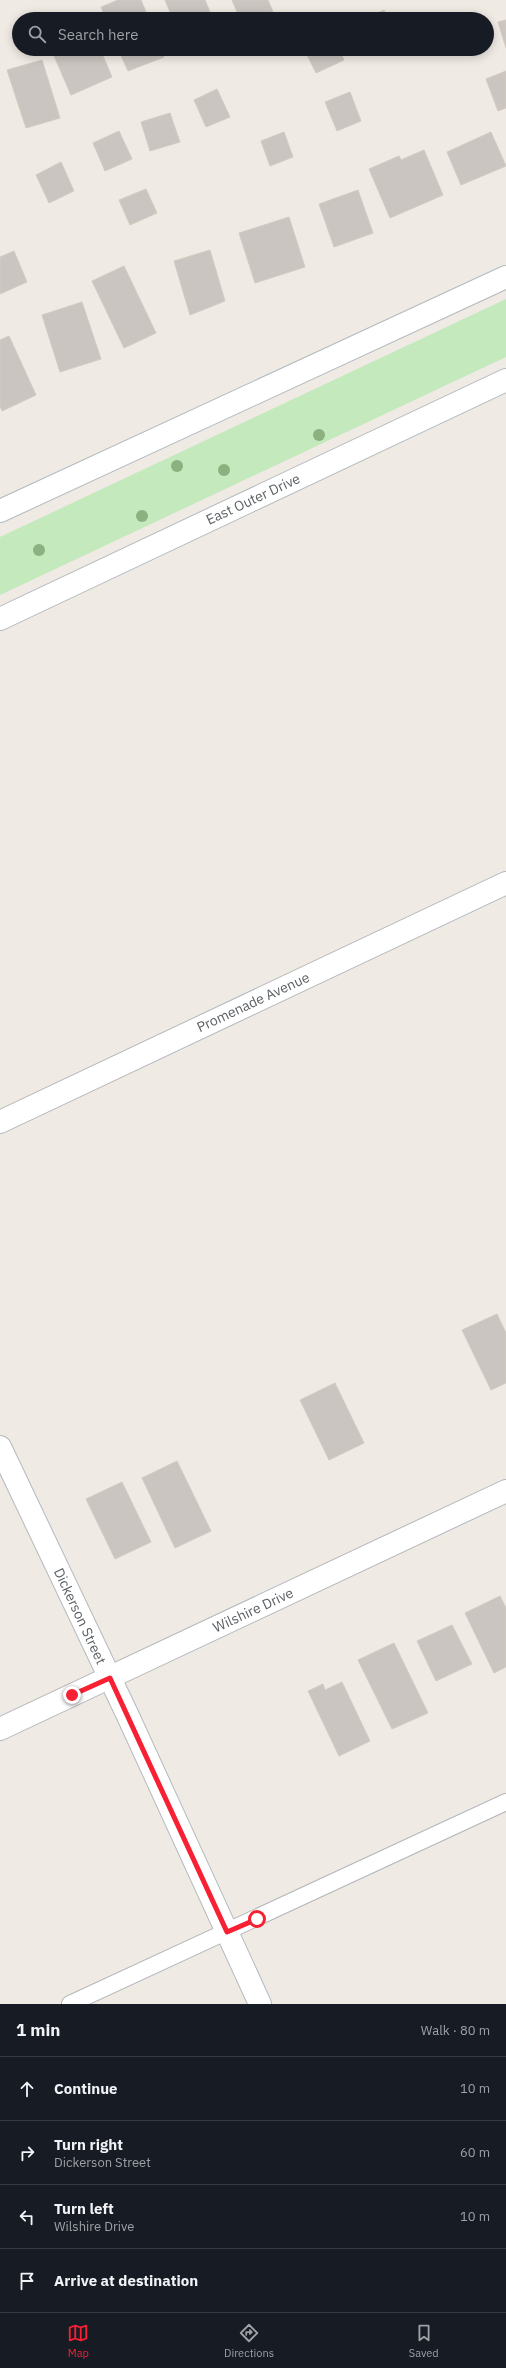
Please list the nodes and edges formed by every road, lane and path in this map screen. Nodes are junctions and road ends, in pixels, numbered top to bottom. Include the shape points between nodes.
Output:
1 (506, 278) edge
2 (506, 380) edge
3 (0, 511) edge
4 (0, 619) edge
5 (506, 883) edge
6 (0, 1122) edge
7 (0, 1447) edge
8 (506, 1491) edge
9 (110, 1678) junction
10 (0, 1729) edge
11 (506, 1802) edge
12 (227, 1932) junction
13 (70, 2004) edge
14 (260, 2004) edge

1 - 3 street
2 - 4 street, East Outer Drive
5 - 6 street, Promenade Avenue
7 - 9 street, Dickerson Street
8 - 9 street, Wilshire Drive
9 - 10 street, Wilshire Drive
9 - 12 street, Dickerson Street
11 - 12 lane
12 - 13 lane
12 - 14 street, Dickerson Street

